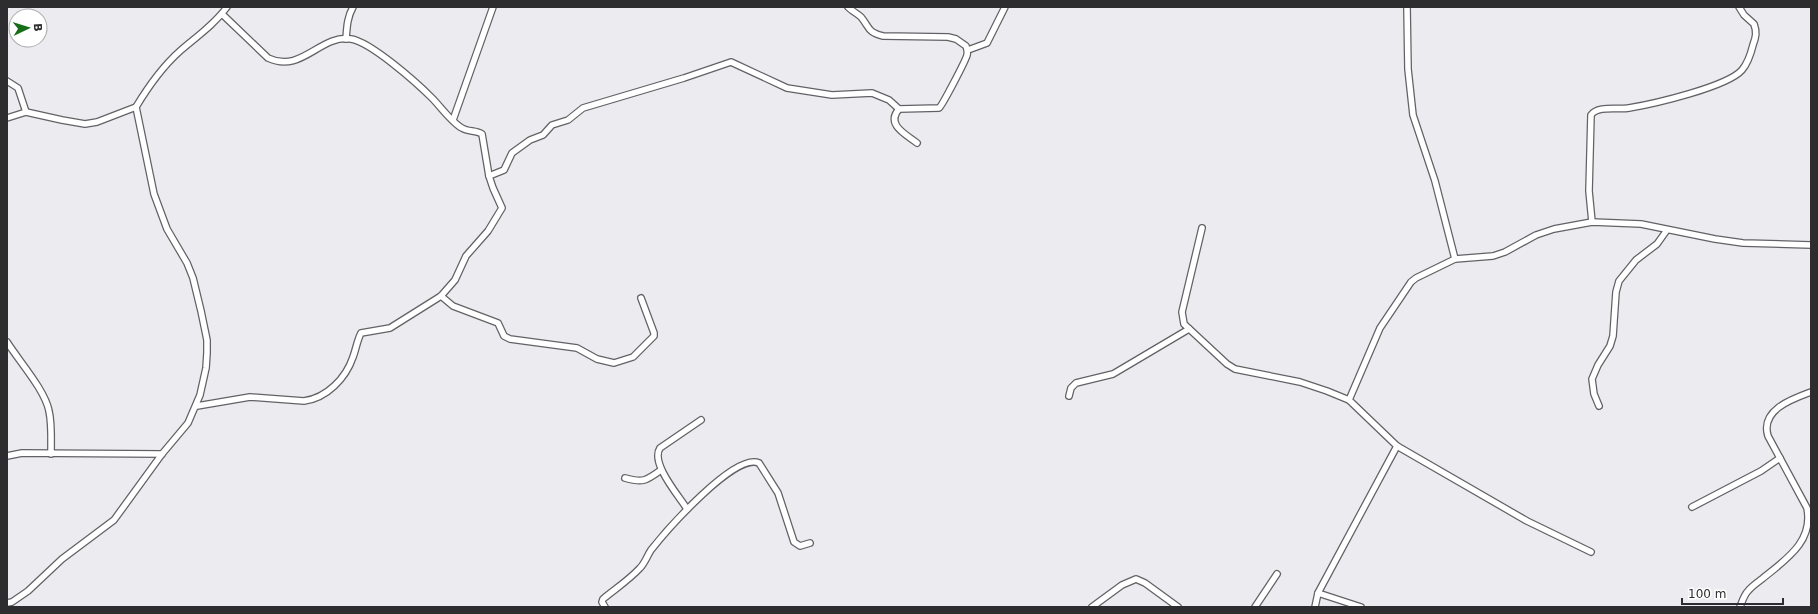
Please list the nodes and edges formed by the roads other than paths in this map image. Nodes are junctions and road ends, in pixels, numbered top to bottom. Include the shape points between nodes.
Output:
1 (227, 7) edge
2 (353, 7) edge
3 (493, 7) edge
4 (848, 7) edge
5 (1005, 7) edge
6 (1407, 7) edge
7 (1739, 7) edge
8 (222, 14) junction
9 (346, 39) junction
10 (968, 50) junction
11 (7, 81) edge
12 (136, 107) junction
13 (899, 109) junction
14 (26, 112) junction
15 (7, 118) edge
16 (454, 120) junction
17 (917, 143) dead end
18 (489, 176) junction
19 (1592, 222) junction
20 (1202, 228) dead end
21 (1667, 230) junction
22 (1811, 245) edge
23 (1455, 259) junction
24 (441, 296) junction
25 (641, 298) dead end
26 (1189, 329) junction
27 (7, 342) edge
28 (1811, 392) edge
29 (1069, 396) dead end
30 (1349, 400) junction
31 (197, 406) junction
32 (1599, 406) dead end
33 (701, 420) dead end
34 (1397, 446) junction
35 (51, 454) junction
36 (162, 454) junction
37 (7, 456) edge
38 (1780, 458) junction
39 (661, 470) junction
40 (625, 478) dead end
41 (1692, 507) dead end
42 (1809, 508) edge
43 (688, 509) junction
44 (810, 543) dead end
45 (1591, 552) dead end
46 (1277, 574) dead end
47 (1318, 593) junction
48 (7, 603) edge
49 (606, 607) edge
50 (1092, 607) edge
51 (1178, 607) edge
52 (1255, 607) edge
53 (1315, 607) edge
54 (1361, 607) edge
55 (1740, 607) edge

1 - 8 street
2 - 9 street via 347,22
3 - 16 street
4 - 10 street via 876,34 948,37 963,42
5 - 10 street via 986,43
6 - 23 street via 1408,69 1413,116 1435,182
7 - 19 street via 1754,24 1756,34 1741,71 1707,88 1670,99 1627,109 1594,111 1591,115 1589,191
8 - 9 street via 268,58 275,61 290,62 332,42
8 - 12 street via 175,56 151,84
9 - 16 street via 371,48 424,90
10 - 13 street via 943,106
11 - 14 street via 18,88
12 - 14 street via 85,124
12 - 31 street via 154,194 167,229 187,263 202,311 207,340 206,368
13 - 17 street via 895,120 898,130
13 - 18 street via 889,100 872,92 832,95 787,88 731,62 583,108 568,120 552,125 544,135 530,140 512,153 504,170
14 - 15 street
16 - 18 street via 462,128 482,134
18 - 24 street via 502,205 501,212 466,256 455,280
19 - 21 street via 1641,224
19 - 23 street via 1536,235 1493,256
20 - 26 street via 1182,312 1184,324
21 - 22 street via 1743,243
21 - 32 street via 1657,244 1636,260 1619,281 1613,336 1592,379
23 - 30 street via 1411,282 1380,328
24 - 25 street via 453,306 498,323 504,336 510,339 577,348 605,362 614,363 633,357 654,336
24 - 31 street via 390,328 361,333 347,371 328,391 311,400 250,397
26 - 29 street via 1113,374 1076,383 1071,388
26 - 30 street via 1235,369 1300,382
27 - 35 street via 38,386 49,410
28 - 38 street via 1782,405 1768,419 1767,431
30 - 34 street
31 - 36 street via 188,422
33 - 39 street via 660,448 657,461
34 - 45 street via 1527,521
34 - 47 street
35 - 36 street
35 - 37 street via 22,453
36 - 48 street via 120,514 108,526 62,559 28,591
38 - 41 street via 1761,471
38 - 42 street
39 - 40 street via 641,482
39 - 43 street
42 - 55 street via 1807,529 1795,550 1748,590
43 - 44 street via 728,474 749,462 756,461 778,493 794,542 800,546
43 - 49 street via 650,551 641,567 603,599
46 - 52 street
47 - 53 street
47 - 54 street
50 - 51 street via 1122,585 1136,579

